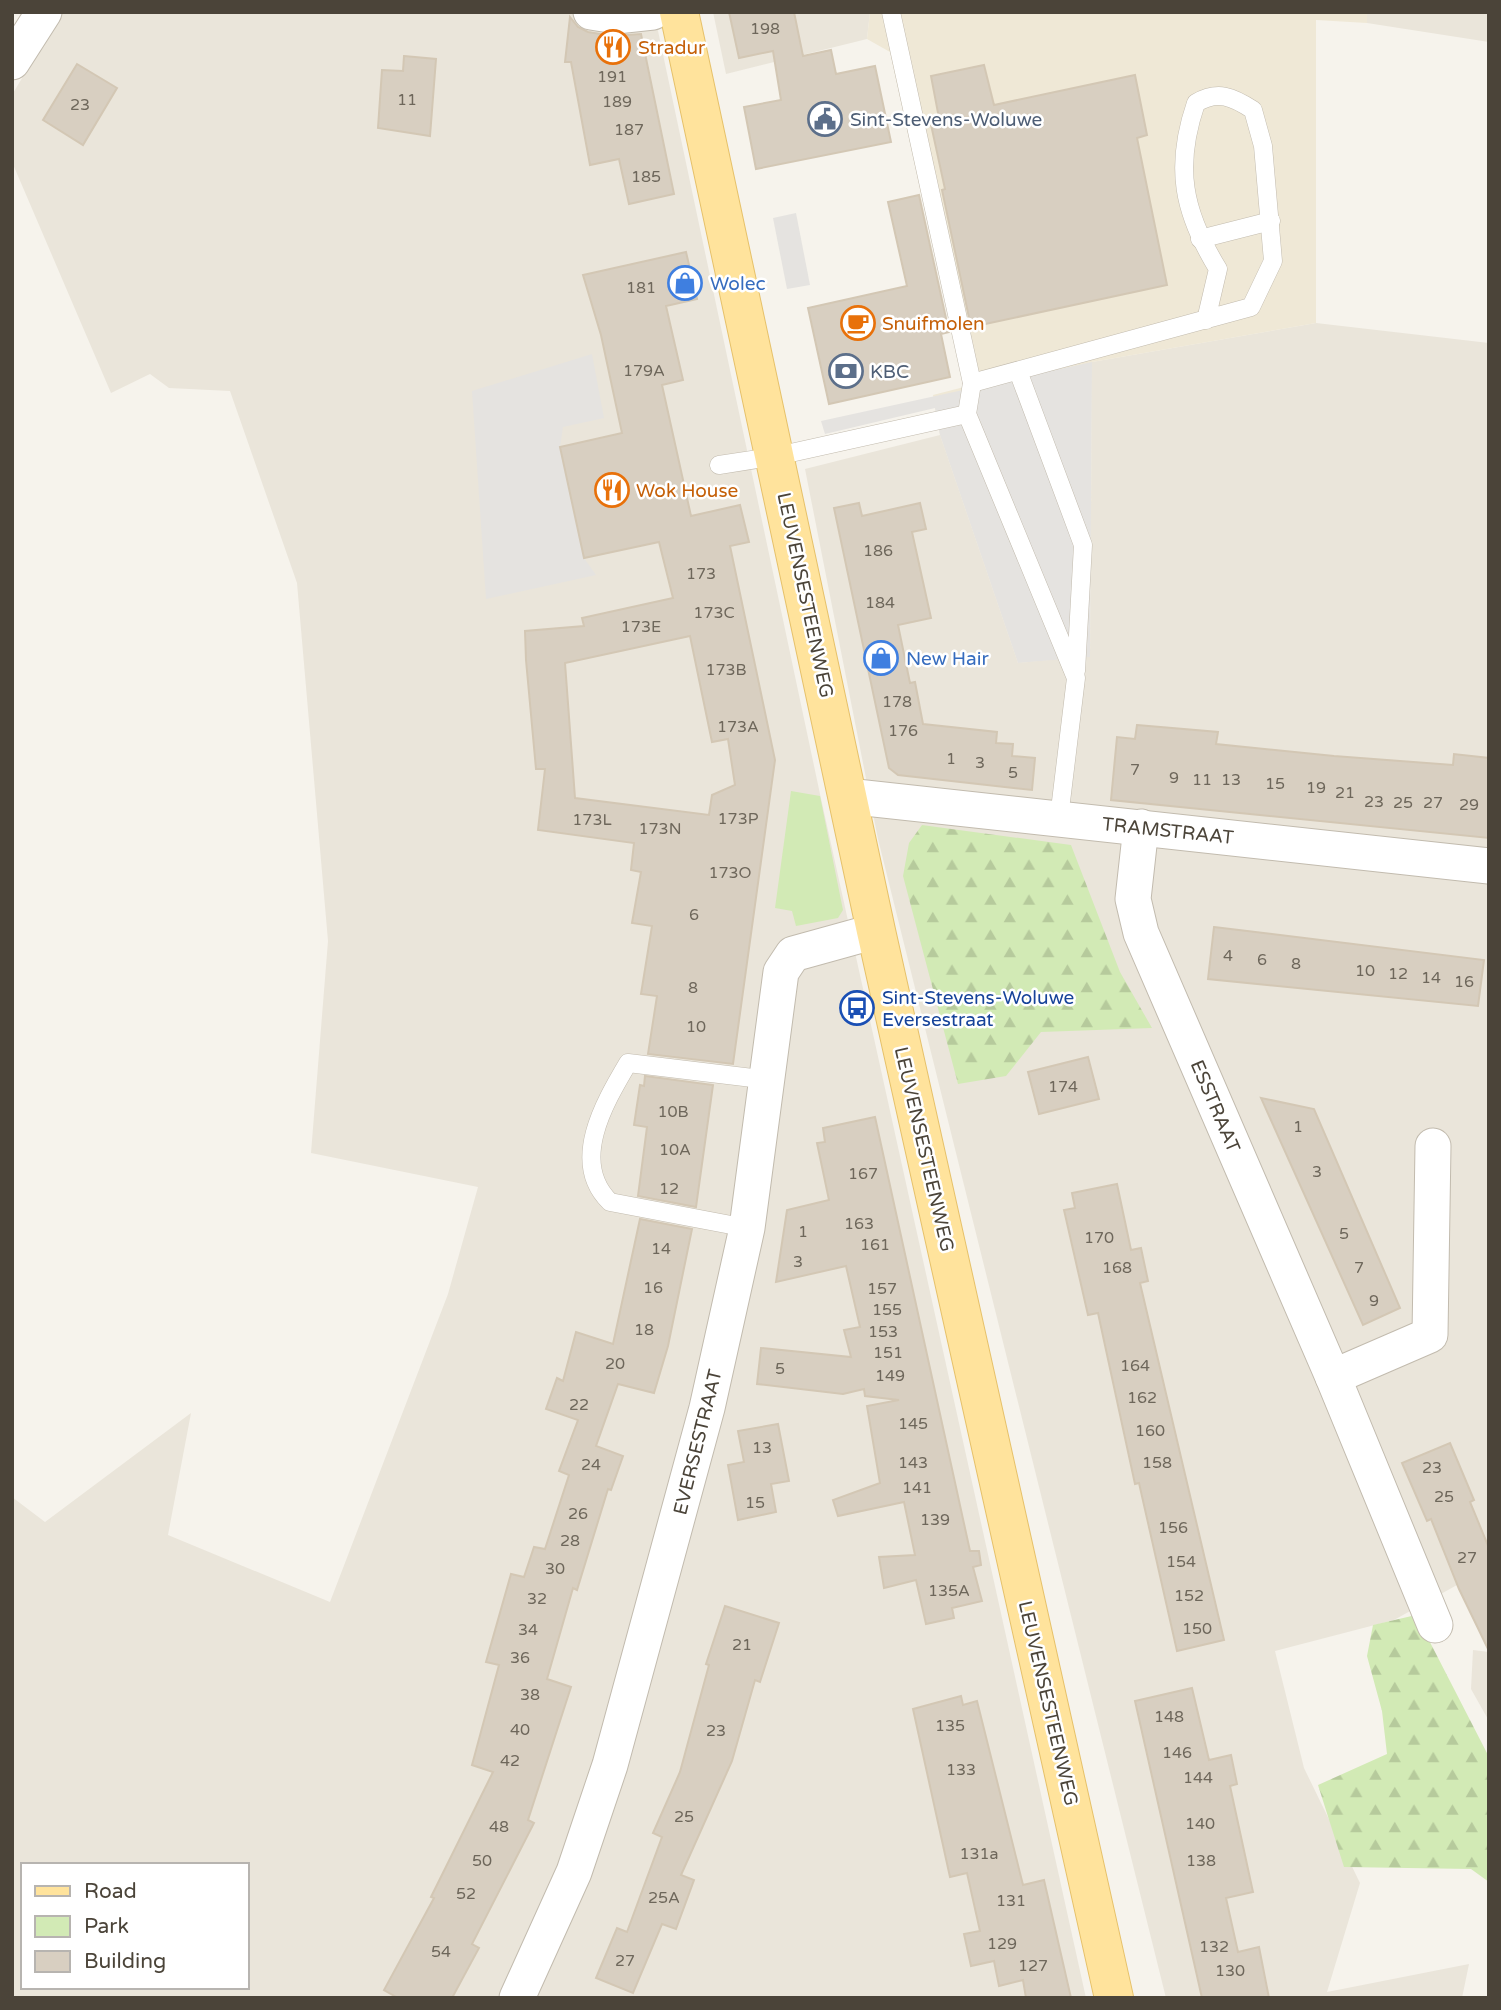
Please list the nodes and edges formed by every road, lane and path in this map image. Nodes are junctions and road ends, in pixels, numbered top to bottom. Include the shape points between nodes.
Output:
1 (44, 12) edge
2 (591, 12) edge
3 (653, 12) edge
4 (679, 12) edge
5 (891, 12) edge
6 (12, 62) edge
7 (1271, 221) junction
8 (1200, 239) junction
9 (1206, 320) junction
10 (1018, 370) junction
11 (972, 383) junction
12 (967, 414) junction
13 (777, 456) junction
14 (719, 465) dead end
15 (1076, 678) junction
16 (847, 796) junction
17 (1059, 818) junction
18 (1141, 827) junction
19 (1489, 866) edge
20 (876, 931) junction
21 (769, 1080) junction
22 (1433, 1146) dead end
23 (747, 1228) junction
24 (1333, 1377) junction
25 (1435, 1625) dead end
26 (517, 1998) edge
27 (1114, 1998) edge

1 - 6 street
2 - 3 street via 616,16
4 - 13 main road, LEUVENSESTEENWEG
5 - 11 lane
7 - 8 lane
7 - 8 lane via 1263,146 1253,110 1219,94 1207,97 1196,103 1185,134 1183,173 1188,208
7 - 9 lane via 1273,261 1251,307
8 - 9 lane via 1218,269
9 - 10 lane
10 - 11 lane
10 - 15 lane via 1083,545
11 - 12 lane
12 - 13 lane
12 - 15 lane
13 - 14 lane
13 - 16 main road, LEUVENSESTEENWEG
15 - 17 lane
16 - 17 street, TRAMSTRAAT
16 - 20 main road, LEUVENSESTEENWEG
17 - 18 street, TRAMSTRAAT
18 - 19 street, TRAMSTRAAT
18 - 24 street, ESSTRAAT via 1133,899 1141,933
20 - 21 street, EVERSESTRAAT via 793,954 781,972
20 - 27 main road, LEUVENSESTEENWEG
21 - 23 street, EVERSESTRAAT
21 - 23 lane via 628,1063 601,1110 592,1149 597,1190 610,1202
22 - 24 street via 1430,1335
23 - 26 street, EVERSESTRAAT via 707,1408 610,1765 574,1872
24 - 25 street, ESSTRAAT

